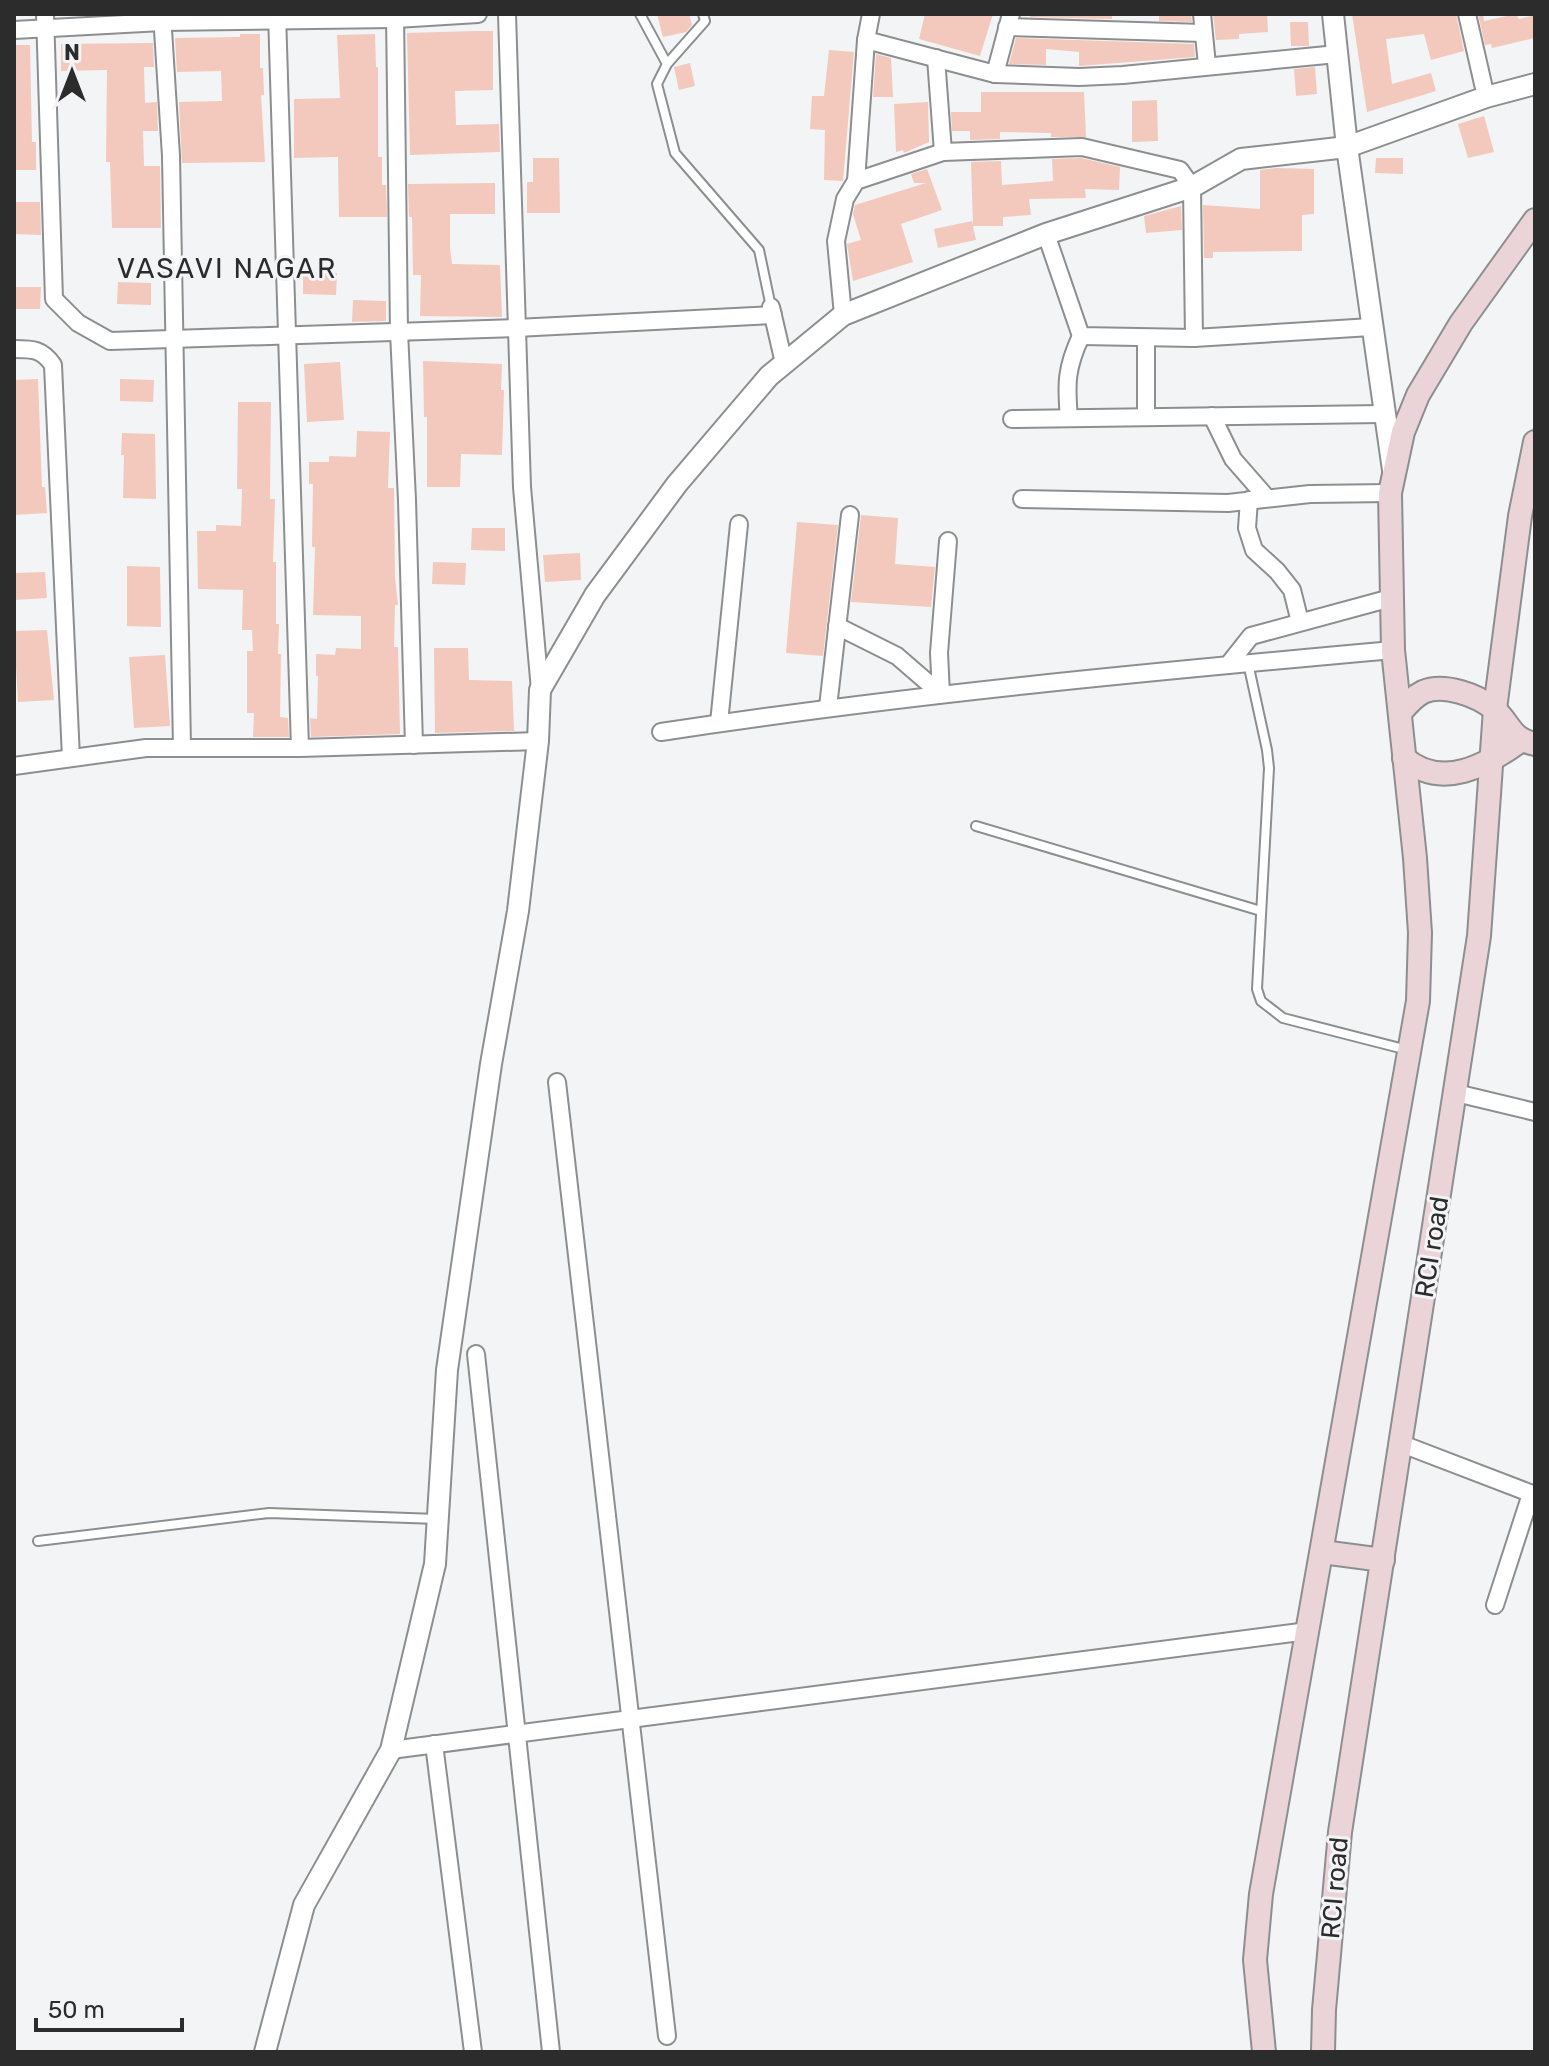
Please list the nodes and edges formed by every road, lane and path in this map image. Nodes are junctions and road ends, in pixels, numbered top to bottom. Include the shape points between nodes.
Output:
1 (478, 14) edge
2 (507, 14) edge
3 (640, 14) edge
4 (703, 14) edge
5 (871, 14) edge
6 (1202, 14) edge
7 (1333, 14) edge
8 (1467, 14) edge
9 (278, 17) edge
10 (395, 17) edge
11 (162, 18) edge
12 (1009, 20) edge
13 (45, 22) edge
14 (14, 30) edge
15 (1203, 33) junction
16 (866, 40) junction
17 (1337, 54) junction
18 (936, 58) junction
19 (667, 64) junction
20 (1207, 65) junction
21 (995, 74) junction
22 (1535, 84) edge
23 (1486, 97) junction
24 (1347, 147) junction
25 (943, 152) junction
26 (856, 181) junction
27 (1192, 187) junction
28 (1535, 220) edge
29 (1046, 234) junction
30 (772, 311) junction
31 (843, 315) junction
32 (1371, 327) junction
33 (516, 328) junction
34 (399, 332) junction
35 (288, 335) junction
36 (1081, 336) junction
37 (1146, 338) junction
38 (1194, 338) junction
39 (173, 339) junction
40 (14, 349) edge
41 (784, 363) junction
42 (1383, 414) junction
43 (1212, 416) junction
44 (1146, 417) junction
45 (1069, 418) junction
46 (1012, 419) dead end
47 (1535, 442) edge
48 (1392, 483) junction
49 (1267, 498) junction
50 (1022, 499) dead end
51 (1249, 500) junction
52 (850, 515) dead end
53 (739, 524) dead end
54 (948, 541) dead end
55 (1391, 598) junction
56 (1300, 622) junction
57 (837, 626) junction
58 (1393, 650) junction
59 (1248, 663) junction
60 (1228, 665) junction
61 (540, 690) junction
62 (941, 694) junction
63 (828, 707) junction
64 (1495, 709) junction
65 (1400, 713) junction
66 (719, 723) junction
67 (661, 732) dead end
68 (538, 741) junction
69 (1528, 743) edge
70 (414, 745) junction
71 (182, 747) junction
72 (300, 748) junction
73 (71, 758) junction
74 (1404, 758) junction
75 (1490, 763) junction
76 (14, 766) edge
77 (976, 826) dead end
78 (1261, 911) junction
79 (1409, 1050) junction
80 (557, 1082) dead end
81 (1456, 1093) junction
82 (1535, 1112) edge
83 (476, 1354) dead end
84 (1402, 1444) junction
85 (1533, 1495) edge
86 (438, 1519) junction
87 (38, 1541) dead end
88 (1322, 1552) junction
89 (1383, 1560) junction
90 (1495, 1605) dead end
91 (1308, 1631) junction
92 (631, 1719) junction
93 (517, 1734) junction
94 (434, 1744) junction
95 (391, 1750) junction
96 (667, 2036) dead end
97 (265, 2052) edge
98 (473, 2052) edge
99 (551, 2052) edge
100 (1264, 2052) edge
101 (1323, 2052) edge

1 - 10 street
2 - 33 street
3 - 19 lane
4 - 19 lane via 705,21
5 - 16 street
6 - 15 street
7 - 17 street
8 - 23 street
9 - 10 street
9 - 11 street
9 - 35 street
10 - 34 street
11 - 13 street
11 - 39 street via 171,156
12 - 15 street
12 - 21 street
13 - 14 street
13 - 39 street via 54,299 78,323 110,341
15 - 20 street
16 - 18 street
16 - 26 street
17 - 20 street
17 - 24 street
18 - 21 street
18 - 25 street
19 - 30 lane via 657,84 675,153 759,250
20 - 21 street via 1123,75
22 - 23 street
23 - 24 street
24 - 27 street via 1241,159
24 - 32 street
25 - 26 street
25 - 27 street via 1082,147 1180,170
26 - 31 street via 845,199 836,241
27 - 29 street
27 - 38 street
28 - 48 main road via 1461,323 1418,395
29 - 31 street
29 - 36 street
30 - 33 street
30 - 41 street
31 - 41 street
32 - 38 street
32 - 42 street
33 - 34 street
33 - 61 street via 522,487
34 - 35 street
34 - 70 street
35 - 39 street
35 - 72 street
36 - 37 street
36 - 45 street via 1069,362
37 - 38 street
37 - 44 street
39 - 71 street
40 - 73 street via 46,354 53,365
41 - 61 street via 668,496 595,595
42 - 43 street
42 - 48 street
43 - 44 street
43 - 49 street via 1233,459
44 - 45 street
45 - 46 street
47 - 64 main road, RCI road
48 - 49 street
48 - 55 main road
49 - 51 street
50 - 51 street
51 - 56 street via 1247,528 1254,550 1292,590
52 - 57 street
53 - 66 street
54 - 62 street
55 - 56 street
55 - 58 main road
56 - 60 street via 1251,636
57 - 62 street via 897,656
57 - 63 street
58 - 59 street
58 - 65 main road
59 - 60 street
59 - 78 lane via 1269,768
60 - 62 street
61 - 68 street
62 - 63 street
63 - 66 street
64 - 65 main road via 1446,689 1426,691
64 - 69 main road
64 - 75 main road, RCI road
65 - 74 main road
66 - 67 street
68 - 70 street
68 - 86 street via 518,911 447,1370
69 - 75 main road
70 - 72 street
71 - 72 street
71 - 73 street
73 - 76 street
74 - 75 main road via 1429,772
74 - 79 main road via 1420,933 1418,1001
75 - 81 main road, RCI road via 1479,936
77 - 78 lane
78 - 79 lane via 1257,989 1270,1010 1283,1018
79 - 88 main road
80 - 92 street
81 - 82 street
81 - 84 main road, RCI road
83 - 93 street
84 - 85 street
84 - 89 main road, RCI road
85 - 90 street
86 - 87 lane via 269,1513
86 - 95 street via 435,1564
88 - 89 main road
88 - 91 main road
89 - 101 main road, RCI road via 1340,1832
91 - 92 street
91 - 100 main road via 1261,1894 1255,1960
92 - 93 street
92 - 96 street
93 - 94 street
93 - 99 street
94 - 95 street
94 - 98 street
95 - 97 street via 304,1905

